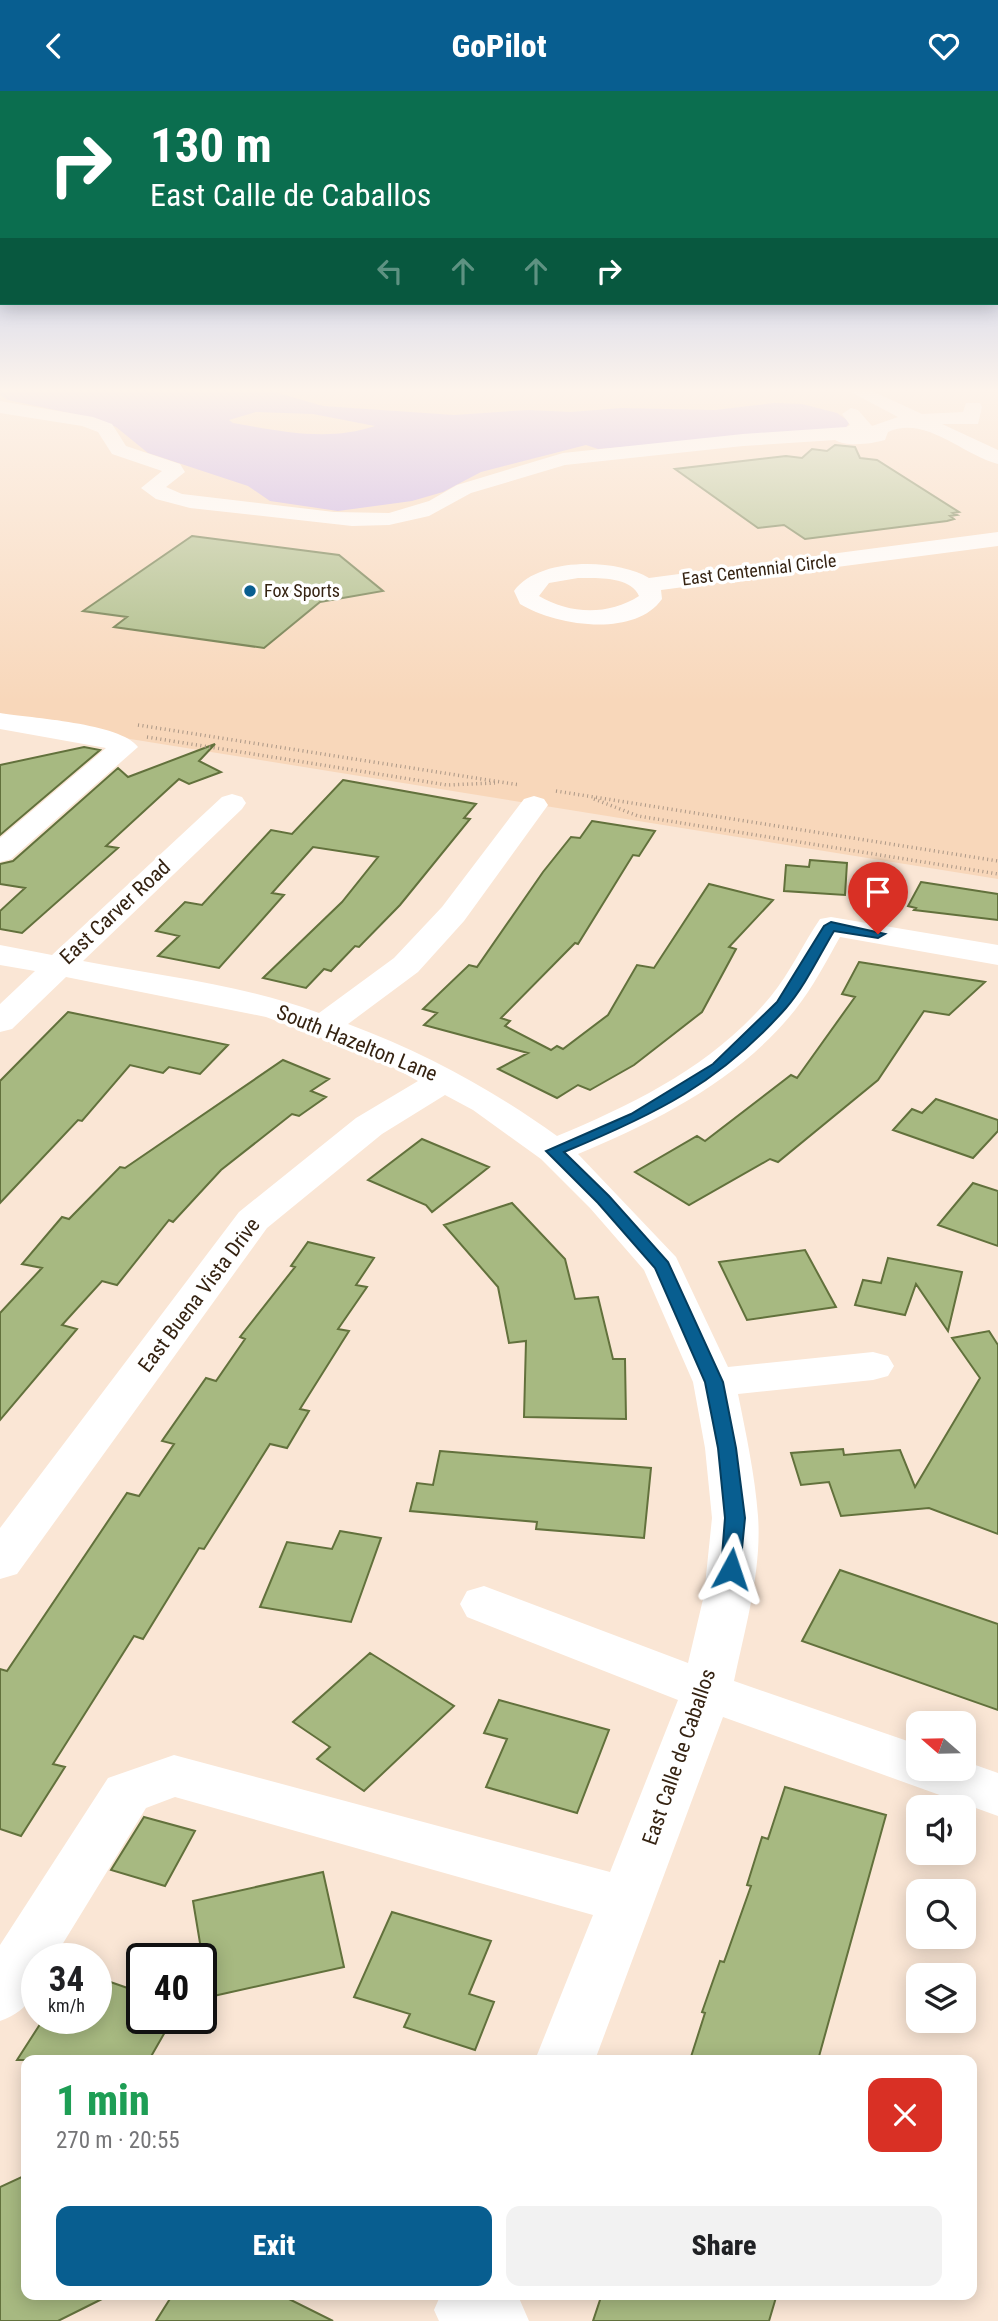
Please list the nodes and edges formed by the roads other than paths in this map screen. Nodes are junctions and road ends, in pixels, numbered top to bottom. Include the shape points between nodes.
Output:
1 (161, 494) edge
2 (458, 494) edge
3 (998, 539) edge
4 (646, 585) dead end
5 (0, 721) edge
6 (232, 803) dead end
7 (534, 805) dead end
8 (0, 853) edge
9 (0, 955) edge
10 (998, 955) edge
11 (58, 966) junction
12 (0, 1022) edge
13 (325, 1025) junction
14 (446, 1079) junction
15 (554, 1151) junction
16 (873, 1366) dead end
17 (714, 1382) junction
18 (4, 1550) edge
19 (484, 1604) dead end
20 (707, 1691) junction
21 (906, 1761) edge
22 (959, 1781) edge
23 (998, 1795) edge
24 (628, 1901) junction
25 (0, 1996) edge
26 (567, 2055) edge

1 - 2 street via 223,506 365,519 405,516
3 - 4 street, East Centennial Circle
5 - 8 street via 110,739 124,747
6 - 11 street, East Carver Road
7 - 13 street via 453,914 406,965
9 - 11 street, South Hazelton Lane
10 - 15 street via 831,926 782,1004 718,1067 636,1117
11 - 12 street, East Carver Road
11 - 13 street, South Hazelton Lane via 223,997
13 - 14 street, South Hazelton Lane
14 - 15 street, South Hazelton Lane
14 - 18 street, East Buena Vista Drive via 369,1126 253,1220
15 - 17 street, East Calle de Caballos via 662,1266
16 - 17 street
17 - 20 street, East Calle de Caballos via 735,1518 728,1595
19 - 20 street
20 - 21 street
20 - 24 street, East Calle de Caballos
22 - 23 street
24 - 25 street via 174,1776 127,1793
24 - 26 street, East Calle de Caballos

